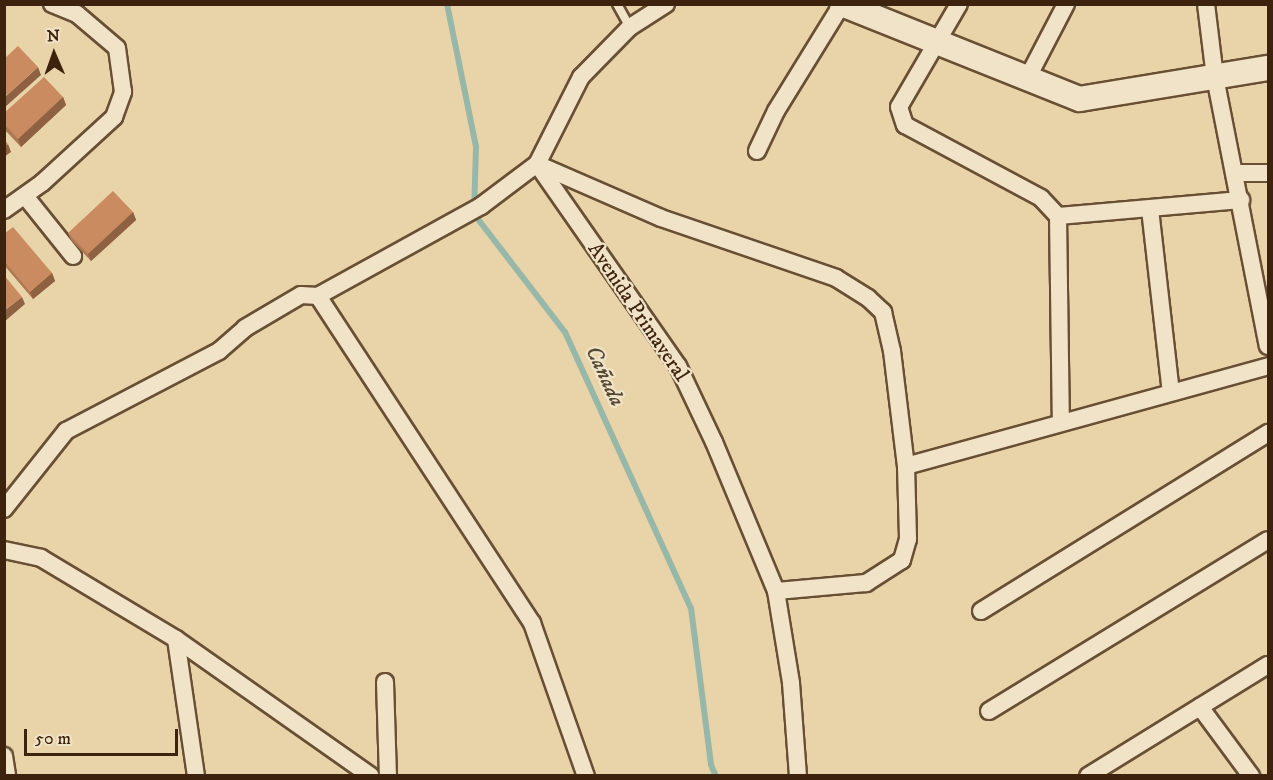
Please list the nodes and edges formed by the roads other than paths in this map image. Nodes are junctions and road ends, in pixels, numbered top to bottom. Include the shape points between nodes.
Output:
1 (52, 4) edge
2 (617, 4) edge
3 (666, 4) edge
4 (842, 4) edge
5 (959, 4) edge
6 (1066, 4) edge
7 (1206, 4) edge
8 (630, 27) junction
9 (938, 42) junction
10 (1269, 68) edge
11 (1215, 77) junction
12 (1027, 79) junction
13 (757, 151) dead end
14 (537, 164) junction
15 (1269, 172) edge
16 (1234, 173) junction
17 (25, 196) junction
18 (1241, 200) junction
19 (1150, 209) junction
20 (4, 210) edge
21 (1058, 216) junction
22 (73, 256) dead end
23 (1263, 284) edge
24 (318, 296) junction
25 (1269, 346) edge
26 (1269, 366) edge
27 (1172, 392) junction
28 (1061, 422) junction
29 (1269, 434) edge
30 (906, 466) junction
31 (4, 509) edge
32 (1269, 540) edge
33 (4, 550) edge
34 (776, 591) junction
35 (981, 611) dead end
36 (176, 639) junction
37 (1269, 665) edge
38 (385, 682) dead end
39 (1200, 707) junction
40 (989, 711) dead end
41 (4, 756) edge
42 (7, 776) edge
43 (196, 776) edge
44 (371, 776) edge
45 (388, 776) edge
46 (586, 776) edge
47 (798, 776) edge
48 (1088, 776) edge
49 (1251, 776) edge

1 - 17 street via 77,14 117,48 123,92 114,117
2 - 8 lane
3 - 8 street
4 - 9 street
4 - 13 street via 776,111
5 - 9 street
6 - 12 street
7 - 11 street
8 - 14 street via 581,77
9 - 12 street
9 - 21 street via 899,107 903,121 1041,198
10 - 11 street
11 - 12 street via 1080,99
11 - 16 street
14 - 24 street via 458,220
14 - 30 street via 661,218 836,278 868,298 883,312 892,351
14 - 34 street, Avenida Primaveral via 678,366
15 - 16 street
16 - 18 street
17 - 20 street
17 - 22 street
18 - 19 street
18 - 23 street
19 - 21 street
19 - 27 street
21 - 28 street
23 - 25 street
24 - 31 street via 301,296 245,328 219,351 66,431
24 - 46 street via 532,623
26 - 27 street
27 - 28 street
28 - 30 street
29 - 35 street
30 - 34 street via 908,539 902,560 866,583
32 - 40 street
33 - 36 street via 41,558
34 - 47 street, Avenida Primaveral via 791,683
36 - 43 street
36 - 44 street
37 - 39 street
38 - 45 street
39 - 48 street
39 - 49 street
41 - 42 street

